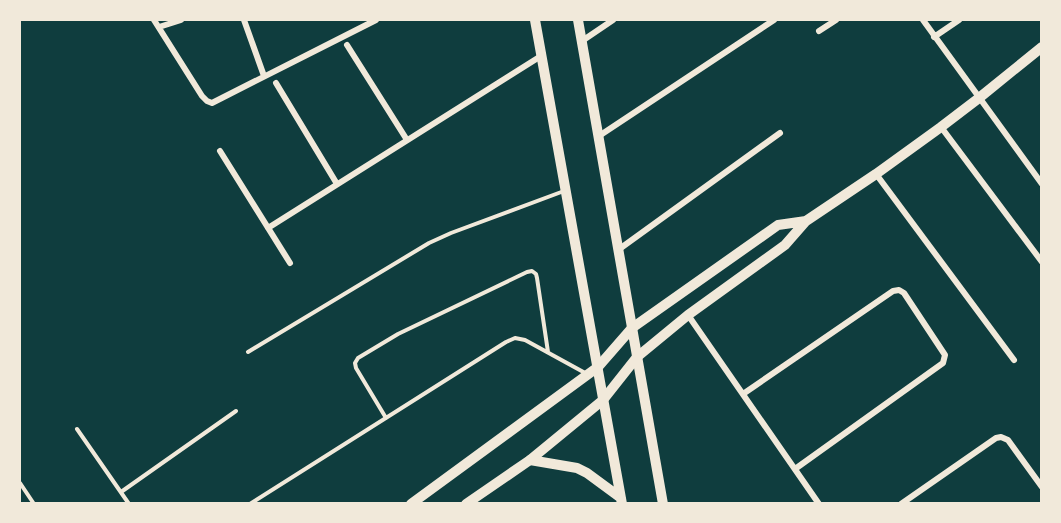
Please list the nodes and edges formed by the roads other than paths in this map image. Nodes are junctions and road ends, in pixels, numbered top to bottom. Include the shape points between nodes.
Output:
1 (154, 20) edge
2 (181, 20) edge
3 (244, 20) edge
4 (376, 20) edge
5 (535, 20) edge
6 (578, 20) edge
7 (613, 20) edge
8 (774, 20) edge
9 (836, 20) edge
10 (923, 20) edge
11 (959, 20) edge
12 (159, 27) junction
13 (819, 31) dead end
14 (934, 36) junction
15 (581, 41) junction
16 (348, 45) dead end
17 (1041, 47) edge
18 (541, 56) junction
19 (264, 76) junction
20 (276, 83) dead end
21 (980, 98) junction
22 (941, 127) junction
23 (780, 133) dead end
24 (598, 136) junction
25 (407, 140) junction
26 (220, 151) dead end
27 (876, 174) junction
28 (338, 184) junction
29 (1041, 184) edge
30 (566, 190) junction
31 (806, 221) junction
32 (268, 228) junction
33 (618, 250) junction
34 (1041, 262) edge
35 (290, 263) dead end
36 (688, 315) junction
37 (632, 328) junction
38 (248, 352) dead end
39 (548, 353) junction
40 (637, 357) junction
41 (1014, 360) dead end
42 (598, 367) junction
43 (588, 375) junction
44 (743, 394) junction
45 (603, 400) junction
46 (236, 411) dead end
47 (386, 418) junction
48 (77, 429) dead end
49 (531, 460) junction
50 (795, 469) junction
51 (20, 483) edge
52 (1041, 487) edge
53 (121, 492) junction
54 (622, 501) edge
55 (34, 504) edge
56 (129, 504) edge
57 (250, 504) edge
58 (411, 504) edge
59 (466, 504) edge
60 (663, 504) edge
61 (819, 504) edge
62 (902, 504) edge

1 - 12 street
2 - 12 street
3 - 19 street
4 - 19 street
5 - 18 street
6 - 15 street
7 - 15 street
8 - 24 street
9 - 13 street
10 - 14 street
11 - 14 street
12 - 19 street via 207,101 212,103
14 - 21 street
15 - 24 street
16 - 25 street
17 - 21 street
18 - 25 street
18 - 30 street
20 - 28 street
21 - 22 street
21 - 29 street
22 - 27 street
22 - 34 street
23 - 33 street
24 - 33 street
25 - 28 street
26 - 32 street
27 - 31 street
27 - 41 street
28 - 32 street
30 - 38 lane via 429,243
30 - 42 street
31 - 36 street via 785,245
31 - 37 street via 778,225
32 - 35 street
33 - 37 street
36 - 40 street
36 - 44 street
37 - 40 street
37 - 42 street
39 - 43 lane
39 - 47 lane via 525,340 506,342
39 - 47 lane via 537,278 532,271 398,334 358,358 356,368
40 - 45 street
40 - 60 street
42 - 43 street
42 - 45 street
43 - 58 street
44 - 50 street
44 - 50 street via 893,291 904,293 945,355 943,363
45 - 49 street
45 - 54 street
46 - 53 lane
47 - 57 lane
48 - 53 lane
49 - 54 street via 587,472
49 - 59 street
50 - 61 street
51 - 55 lane
52 - 62 street via 1002,437
53 - 56 lane

